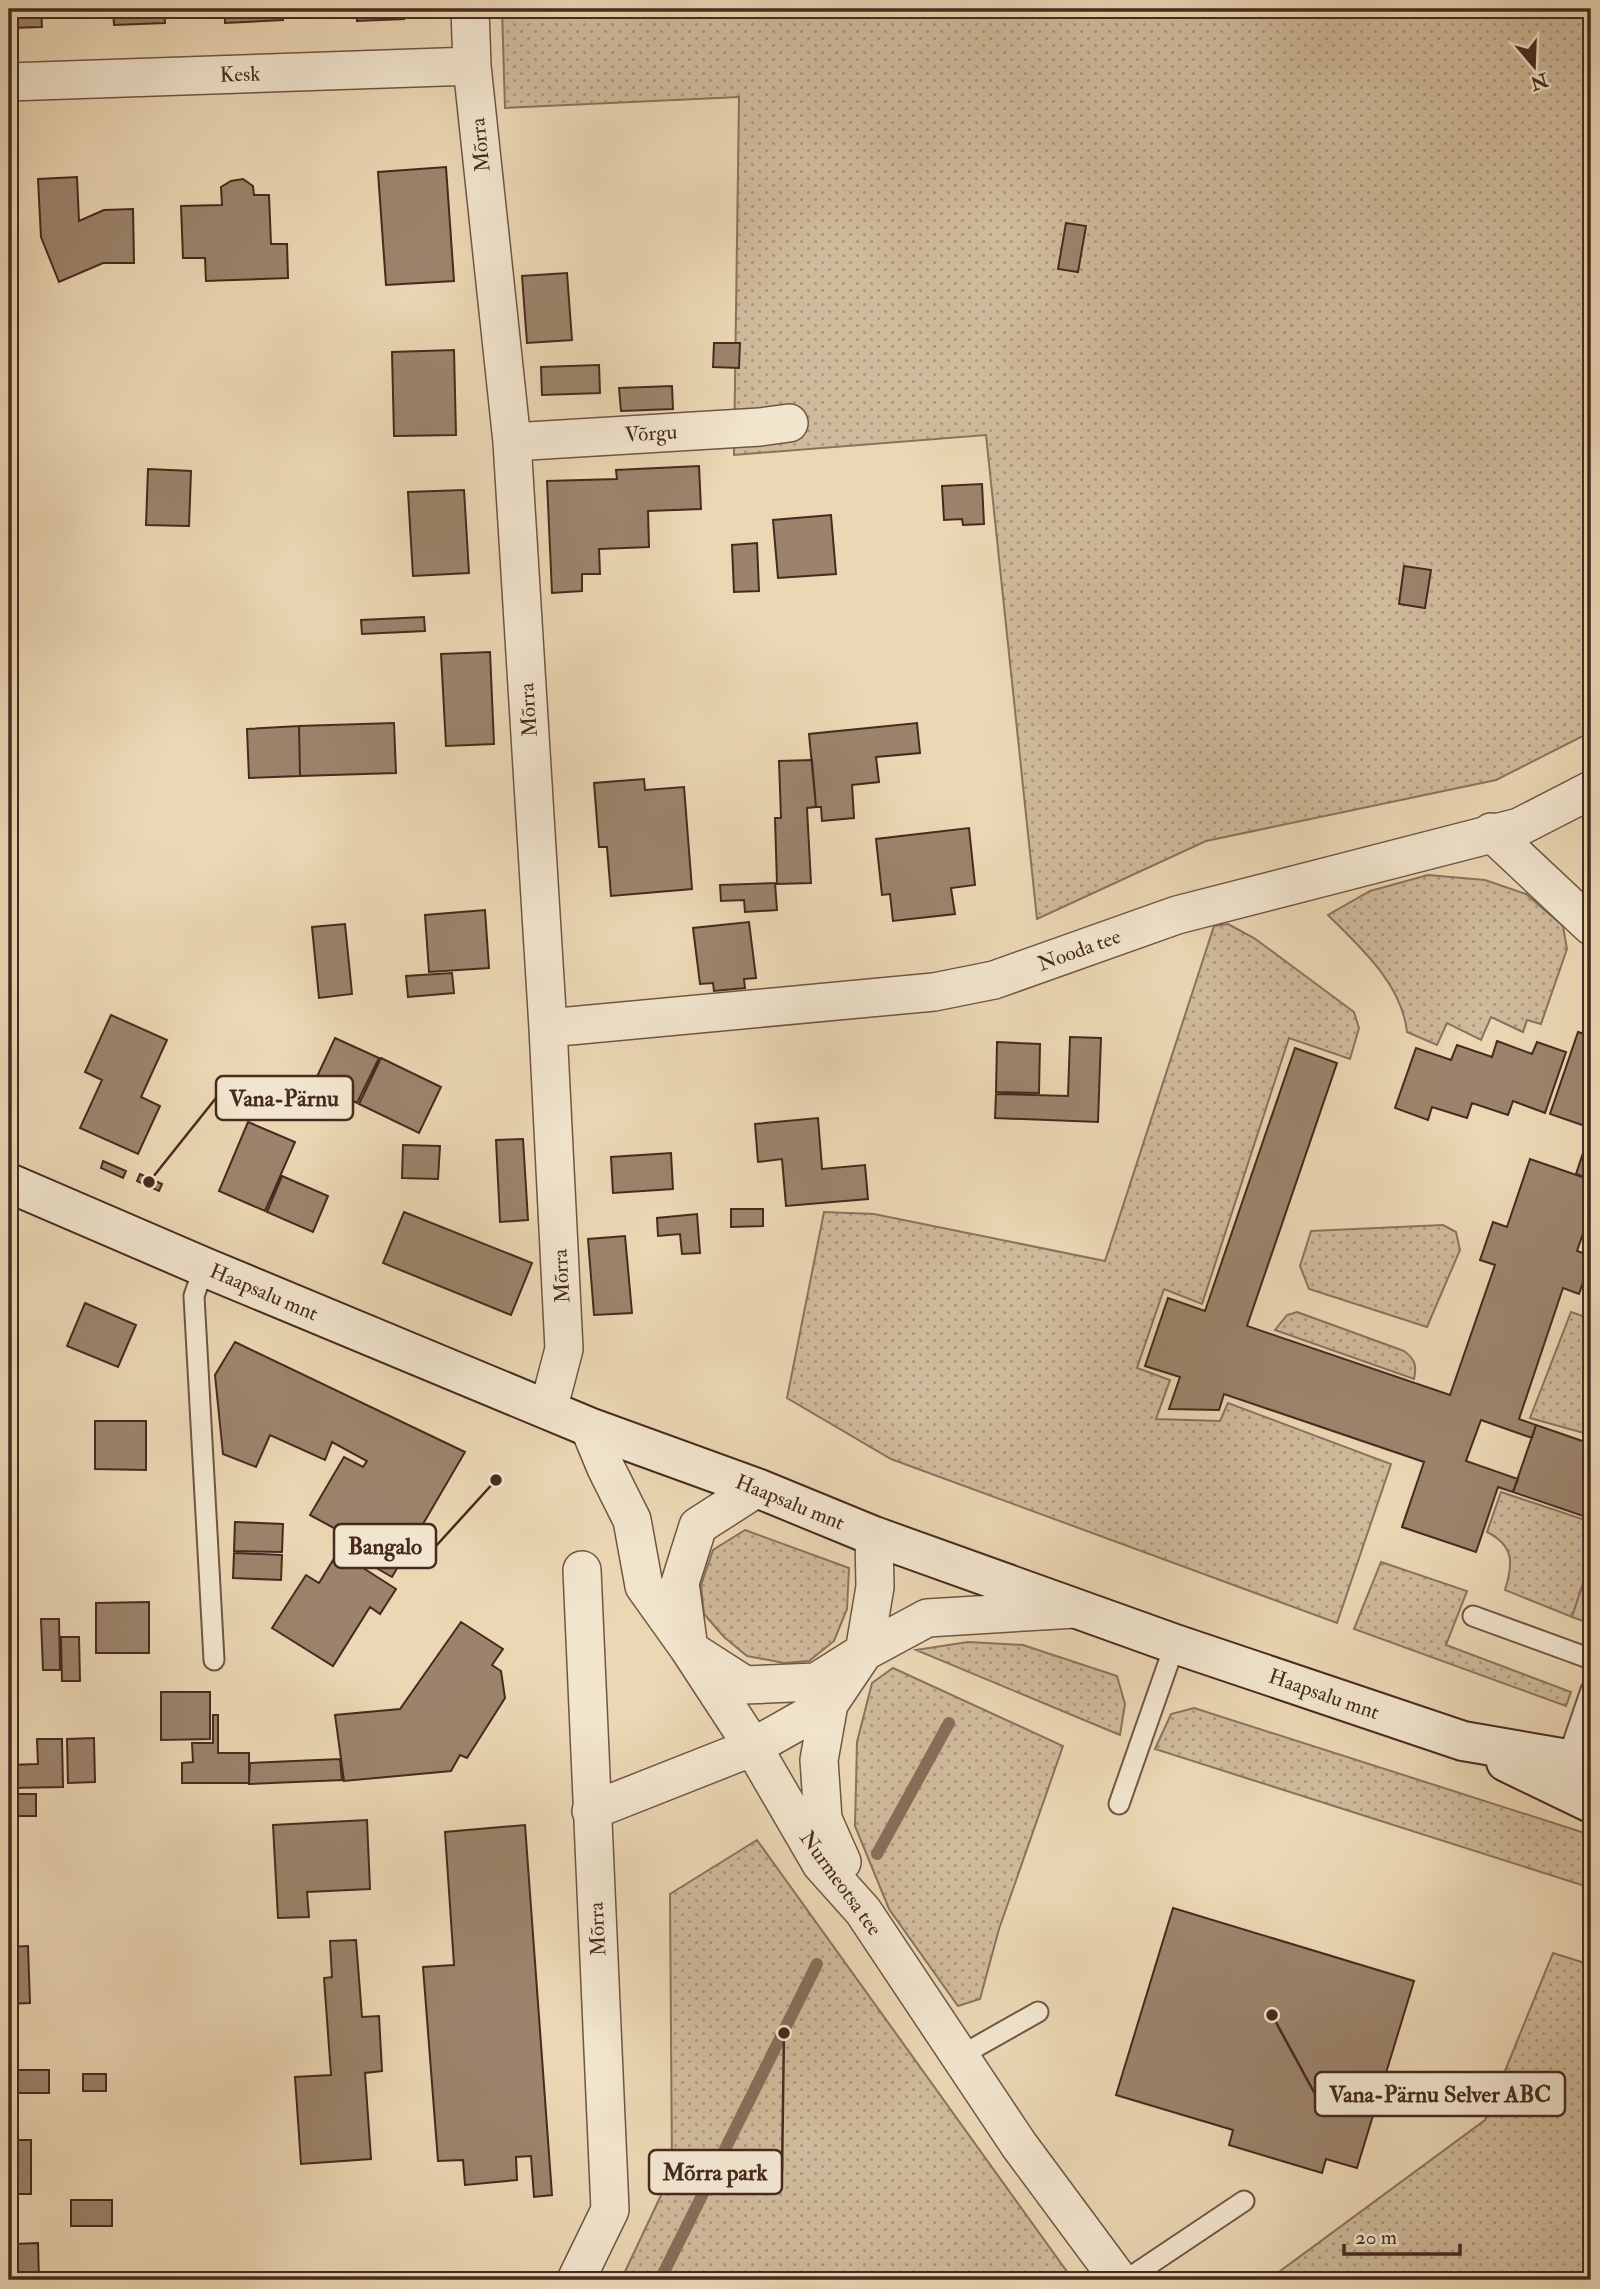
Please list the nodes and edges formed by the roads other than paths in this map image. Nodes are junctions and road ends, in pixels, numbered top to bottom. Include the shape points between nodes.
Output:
1 (470, 9) edge
2 (472, 66) junction
3 (9, 82) edge
4 (789, 422) dead end
5 (512, 442) junction
6 (1591, 790) edge
7 (1491, 832) junction
8 (1591, 926) edge
9 (548, 1028) junction
10 (9, 1183) edge
11 (204, 1267) junction
12 (548, 1410) junction
13 (589, 1427) junction
14 (757, 1488) junction
15 (874, 1536) junction
16 (582, 1570) dead end
17 (1075, 1609) junction
18 (1473, 1616) dead end
19 (1175, 1644) junction
20 (689, 1649) junction
21 (864, 1652) junction
22 (1591, 1659) edge
23 (214, 1660) dead end
24 (1591, 1690) edge
25 (829, 1704) junction
26 (753, 1747) junction
27 (1572, 1769) edge
28 (1591, 1803) edge
29 (1119, 1804) dead end
30 (591, 1811) junction
31 (863, 1911) junction
32 (1038, 2012) dead end
33 (960, 2056) junction
34 (1244, 2201) dead end
35 (576, 2280) edge
36 (1119, 2280) edge
37 (1126, 2280) edge

1 - 2 street, Mõrra
2 - 3 street, Kesk
2 - 5 street, Mõrra
4 - 5 street, Võrgu
5 - 9 street, Mõrra
6 - 7 street, Nooda tee via 1519,827
7 - 8 street
7 - 9 street, Nooda tee via 1177,915 994,980 934,992
9 - 12 street, Mõrra via 564,1349
10 - 11 main road, Haapsalu mnt
11 - 12 main road, Haapsalu mnt
11 - 23 lane via 194,1296
12 - 13 main road, Haapsalu mnt
13 - 14 main road, Haapsalu mnt
13 - 20 street, Nurmeotsa tee via 632,1520 645,1586
14 - 15 main road, Haapsalu mnt
14 - 20 street via 698,1526 680,1583
15 - 17 main road, Haapsalu mnt
15 - 21 street via 875,1587
16 - 30 street, Mõrra
17 - 19 main road, Haapsalu mnt
17 - 21 street via 927,1618
18 - 22 lane
19 - 27 main road, Haapsalu mnt via 1463,1741
19 - 29 lane
20 - 21 street via 745,1685 816,1682
20 - 26 street, Nurmeotsa tee
21 - 25 street
24 - 27 lane
25 - 26 street
25 - 31 street via 819,1760 823,1819
26 - 30 street
26 - 31 street, Nurmeotsa tee via 821,1864
27 - 28 main road, Haapsalu mnt
30 - 35 street, Mõrra via 610,2210
31 - 33 street, Nurmeotsa tee
32 - 33 lane
33 - 36 street, Nurmeotsa tee
34 - 37 lane

